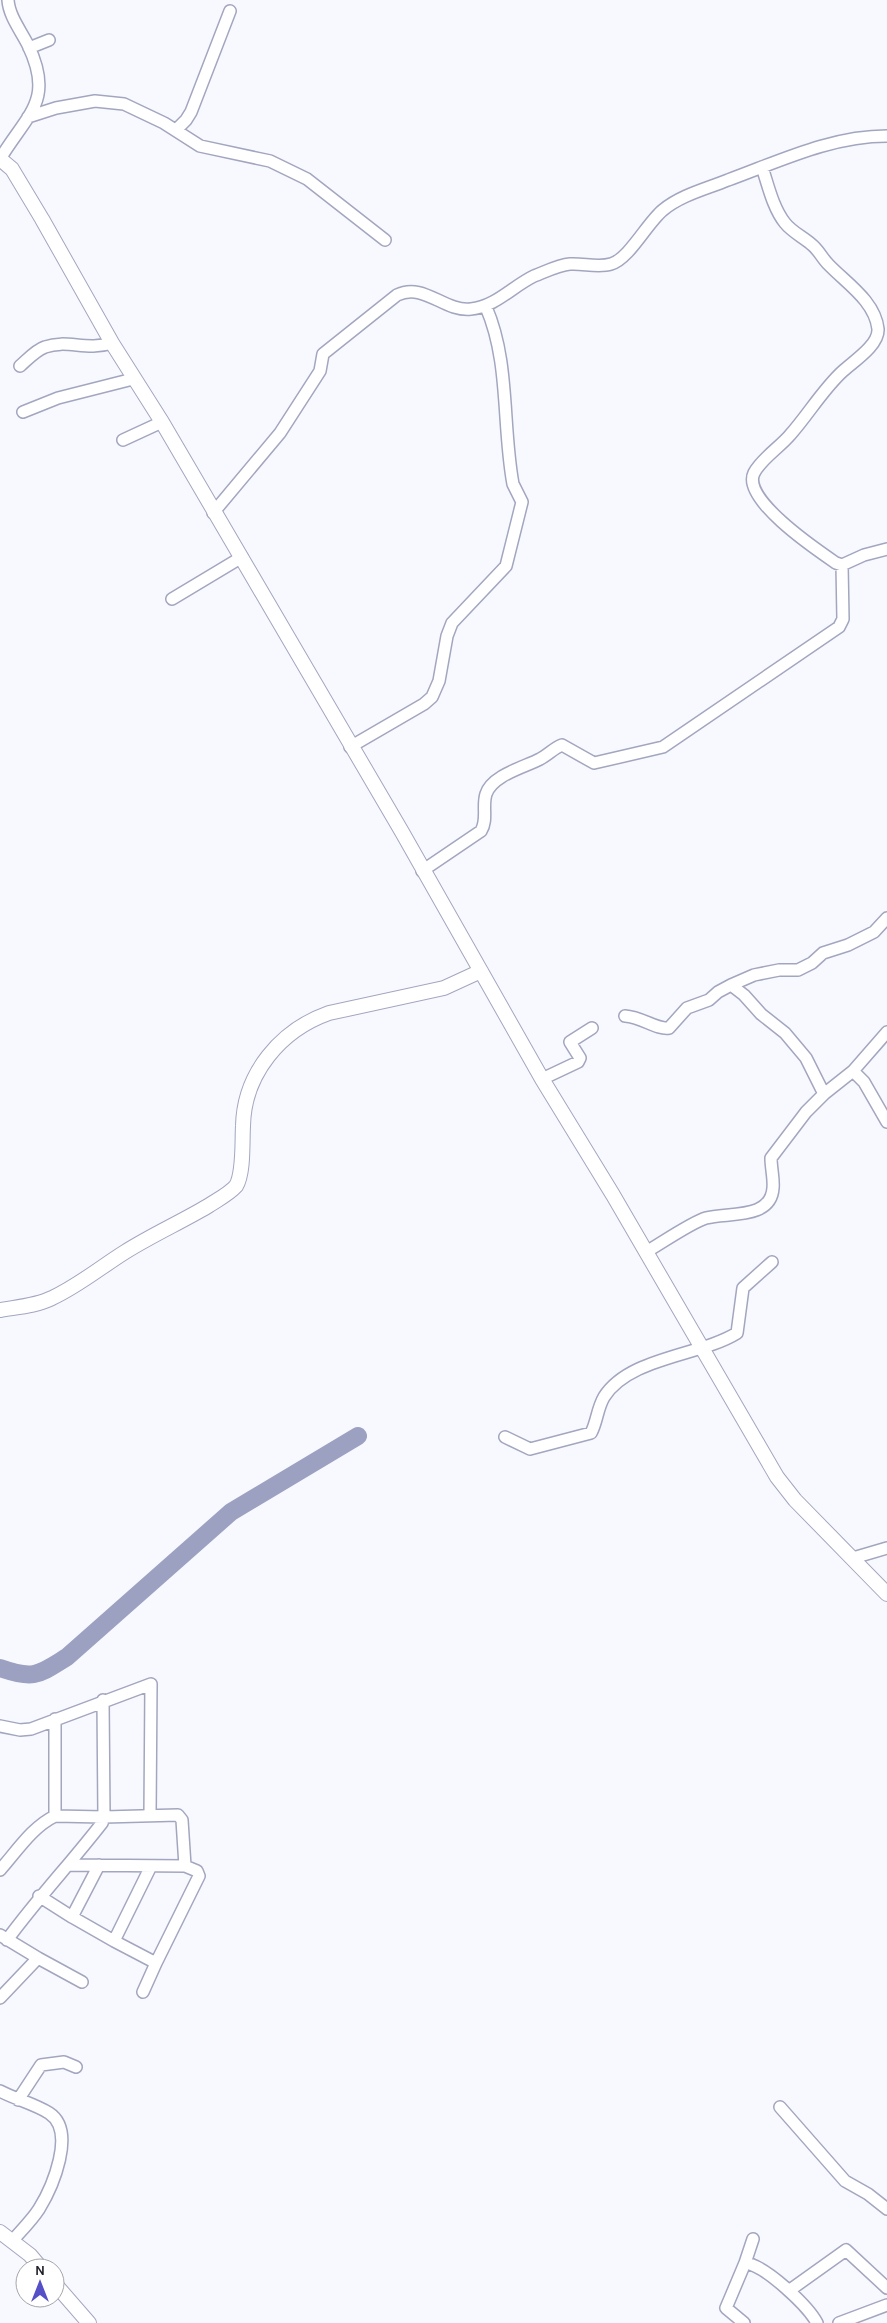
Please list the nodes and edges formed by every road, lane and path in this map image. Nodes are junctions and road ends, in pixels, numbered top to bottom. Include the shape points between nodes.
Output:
1 (8, 0) edge
2 (230, 11) dead end
3 (49, 40) dead end
4 (29, 48) junction
5 (28, 117) junction
6 (176, 130) junction
7 (887, 136) edge
8 (0, 159) edge
9 (762, 167) junction
10 (385, 240) dead end
11 (486, 306) junction
12 (112, 343) junction
13 (20, 366) dead end
14 (133, 379) junction
15 (23, 412) dead end
16 (162, 422) junction
17 (123, 440) dead end
18 (213, 513) junction
19 (887, 549) edge
20 (242, 557) junction
21 (842, 565) junction
22 (172, 599) dead end
23 (350, 748) junction
24 (422, 871) junction
25 (887, 918) edge
26 (481, 971) junction
27 (731, 985) junction
28 (625, 1016) dead end
29 (592, 1028) dead end
30 (887, 1032) edge
31 (853, 1071) junction
32 (542, 1079) junction
33 (824, 1094) junction
34 (887, 1122) edge
35 (646, 1252) junction
36 (772, 1262) dead end
37 (0, 1310) edge
38 (702, 1346) junction
39 (506, 1437) dead end
40 (887, 1548) edge
41 (853, 1558) junction
42 (887, 1594) edge
43 (103, 1700) junction
44 (55, 1719) junction
45 (0, 1726) edge
46 (150, 1815) junction
47 (55, 1816) junction
48 (104, 1817) junction
49 (69, 1865) junction
50 (99, 1865) junction
51 (151, 1866) junction
52 (185, 1866) junction
53 (0, 1870) edge
54 (39, 1896) junction
55 (72, 1917) junction
56 (3, 1938) edge
57 (114, 1941) junction
58 (38, 1958) junction
59 (156, 1963) junction
60 (82, 1982) dead end
61 (142, 1992) dead end
62 (0, 1998) edge
63 (76, 2066) dead end
64 (0, 2091) edge
65 (18, 2100) junction
66 (780, 2107) dead end
67 (887, 2209) edge
68 (4, 2236) edge
69 (753, 2239) dead end
70 (33, 2258) edge
71 (745, 2263) junction
72 (887, 2288) edge
73 (790, 2290) junction
74 (65, 2295) edge
75 (887, 2305) edge
76 (89, 2323) edge
77 (744, 2323) edge
78 (818, 2323) edge
79 (839, 2323) edge

1 - 4 street via 10,11
2 - 6 street via 191,112
3 - 4 street
4 - 5 street via 39,83 38,100
5 - 6 street via 56,108 105,101 124,104
5 - 8 street
6 - 10 street via 200,146 270,161 307,179
7 - 9 street via 842,140
8 - 12 street via 12,169
9 - 11 street via 686,196 669,206 618,262 606,266 560,266 521,283
9 - 21 street via 786,225 813,245 856,289 876,320 877,337 837,376 789,437 754,472 752,480 753,488 778,520
11 - 18 street via 454,308 420,292 397,295 323,354 320,371 280,433
11 - 23 street via 500,356 513,484 522,502 509,559 502,572 452,623 439,681 432,697
12 - 13 street via 95,348 64,344 50,346
12 - 14 street
14 - 15 street via 58,398
14 - 16 street
16 - 17 street
16 - 18 street
18 - 20 street
19 - 21 street
20 - 22 street
20 - 23 street
21 - 24 street via 843,619 839,627 663,747 594,762 562,745 515,769 488,789 481,832
23 - 24 street
24 - 26 street
25 - 27 street via 874,932 823,953 798,970 779,970
26 - 32 street
26 - 37 street via 444,988 329,1013 294,1030 267,1056 253,1084 243,1117 242,1158 235,1187 51,1299
27 - 28 street via 709,1000 687,1008 669,1028 658,1028 637,1017
27 - 33 street via 785,1033 806,1058
29 - 32 street via 570,1042 580,1058 578,1062
30 - 31 street
31 - 33 street
31 - 34 street via 864,1082
32 - 35 street
33 - 35 street via 771,1158 774,1187 772,1196 761,1208 750,1213 703,1218
35 - 38 street
36 - 38 street via 743,1288 737,1333
38 - 39 street via 639,1370 618,1382 604,1396 592,1433 530,1449
38 - 41 street via 777,1477 795,1500
40 - 41 street
41 - 42 street
43 - 44 street
43 - 46 street via 151,1684
43 - 48 street
44 - 45 street via 31,1729
44 - 47 street
46 - 48 street
46 - 52 street via 181,1817
47 - 48 street
47 - 53 street via 44,1821
48 - 49 street
49 - 50 street
49 - 54 street
50 - 51 street
50 - 55 street
51 - 52 street
51 - 57 street
52 - 59 street via 197,1871 199,1876
54 - 55 street
54 - 56 street
55 - 57 street
56 - 58 street
57 - 59 street
58 - 60 street
58 - 62 street
59 - 61 street
63 - 65 street via 64,2062 41,2065
64 - 65 street
65 - 68 street via 50,2114 60,2126 61,2144 58,2170 38,2209
66 - 67 street via 844,2181
68 - 70 street
69 - 71 street
71 - 73 street
71 - 77 street via 726,2308
72 - 73 street via 846,2250
73 - 78 street
74 - 76 street
75 - 79 street

